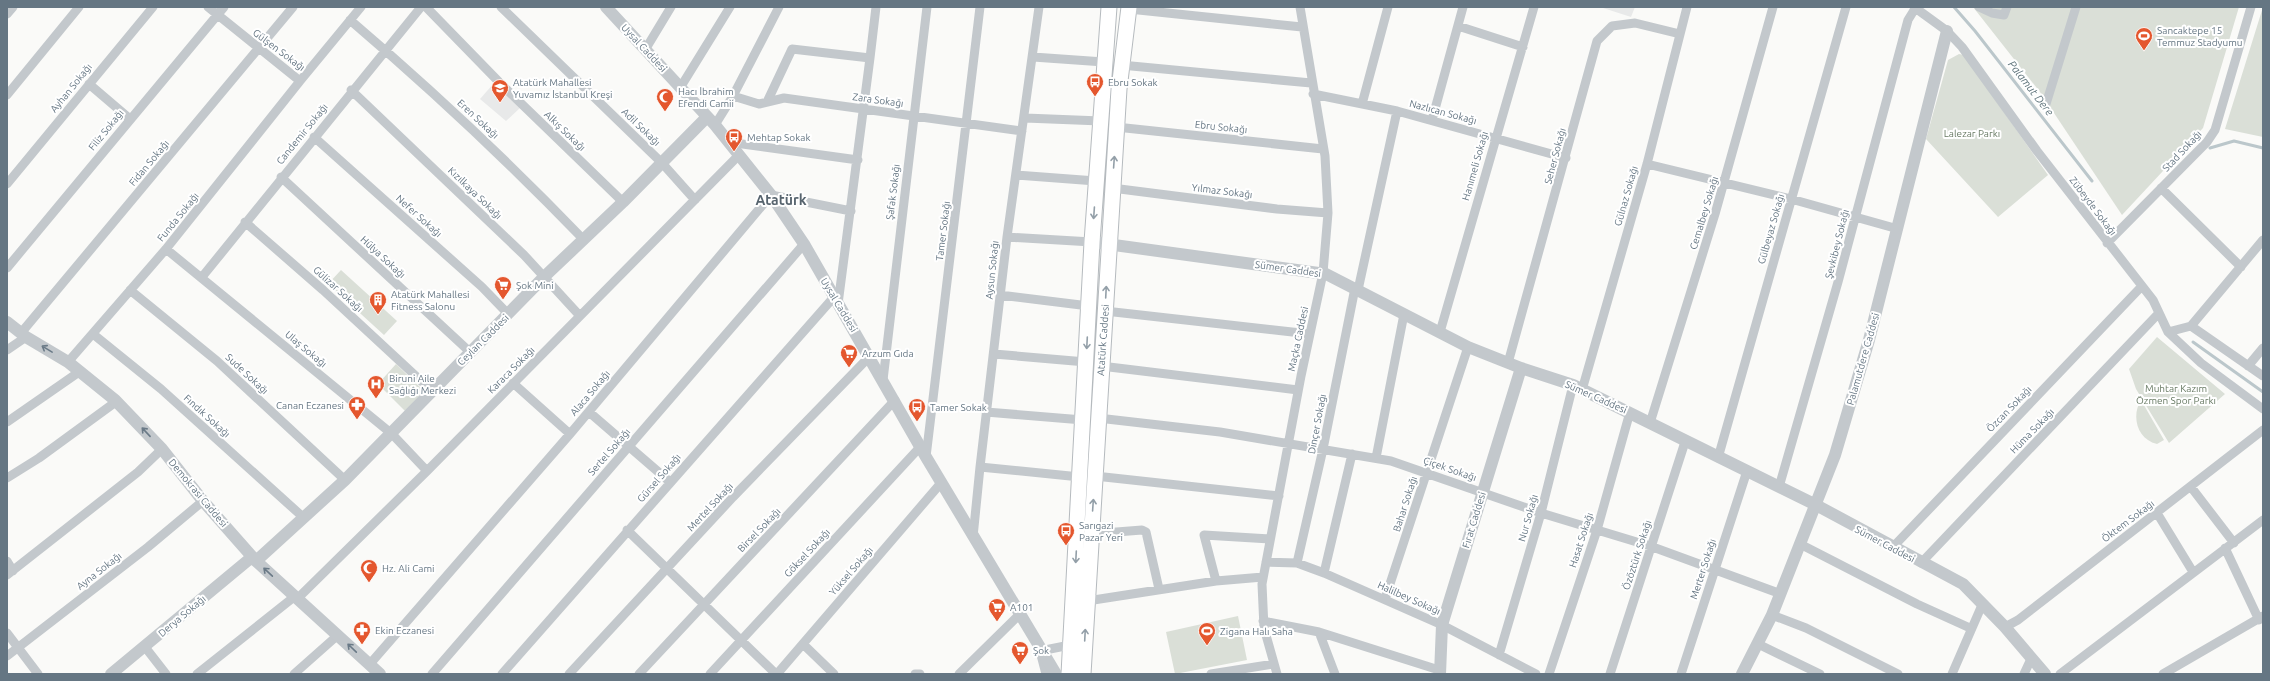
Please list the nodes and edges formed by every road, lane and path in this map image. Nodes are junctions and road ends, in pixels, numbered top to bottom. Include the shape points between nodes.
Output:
1 (13, 7) edge
2 (79, 7) edge
3 (153, 7) edge
4 (208, 7) edge
5 (224, 7) edge
6 (293, 7) edge
7 (361, 7) edge
8 (421, 7) edge
9 (426, 7) edge
10 (501, 7) edge
11 (606, 7) edge
12 (671, 7) edge
13 (730, 7) edge
14 (780, 7) edge
15 (872, 7) edge
16 (876, 7) edge
17 (927, 7) edge
18 (980, 7) edge
19 (1039, 7) edge
20 (1109, 7) edge
21 (1300, 7) edge
22 (1388, 7) edge
23 (1463, 7) edge
24 (1534, 7) edge
25 (1687, 7) edge
26 (1773, 7) edge
27 (1846, 7) edge
28 (1915, 7) edge
29 (1979, 7) edge
30 (2007, 7) edge
31 (2076, 7) edge
32 (2251, 7) edge
33 (1129, 8) edge
34 (7, 14) edge
35 (217, 15) junction
36 (350, 20) junction
37 (1458, 26) junction
38 (1302, 27) junction
39 (1947, 31) junction
40 (1680, 34) junction
41 (1523, 47) junction
42 (259, 49) junction
43 (385, 50) junction
44 (645, 50) junction
45 (1033, 57) junction
46 (870, 58) junction
47 (1104, 62) junction
48 (1121, 65) junction
49 (300, 81) junction
50 (1311, 83) junction
51 (89, 84) junction
52 (680, 88) junction
53 (351, 90) junction
54 (1313, 94) junction
55 (7, 95) edge
56 (733, 96) junction
57 (767, 102) junction
58 (1362, 104) junction
59 (2046, 104) dead end
60 (864, 109) junction
61 (1397, 111) junction
62 (914, 116) junction
63 (1025, 118) junction
64 (130, 119) junction
65 (1432, 120) junction
66 (711, 121) junction
67 (1101, 121) junction
68 (967, 123) junction
69 (1116, 127) junction
70 (1022, 131) junction
71 (314, 137) junction
72 (1495, 138) junction
73 (728, 142) junction
74 (1323, 149) junction
75 (738, 155) junction
76 (1566, 158) junction
77 (858, 160) junction
78 (662, 163) junction
79 (1647, 164) junction
80 (1016, 175) junction
81 (281, 177) junction
82 (1096, 181) junction
83 (7, 184) edge
84 (1724, 184) junction
85 (1112, 188) junction
86 (2161, 188) junction
87 (771, 195) junction
88 (1791, 198) junction
89 (695, 200) junction
90 (623, 202) junction
91 (851, 211) junction
92 (1328, 213) junction
93 (1855, 217) junction
94 (245, 222) junction
95 (1898, 229) junction
96 (1007, 237) junction
97 (584, 240) junction
98 (2263, 240) edge
99 (1092, 242) junction
100 (2107, 243) junction
101 (804, 244) junction
102 (1109, 244) junction
103 (166, 249) junction
104 (2240, 267) junction
105 (7, 268) edge
106 (1323, 273) junction
107 (202, 276) junction
108 (545, 276) junction
109 (2142, 286) junction
110 (1356, 289) junction
111 (130, 290) junction
112 (1000, 295) junction
113 (836, 301) junction
114 (1089, 306) junction
115 (1105, 311) junction
116 (508, 314) junction
117 (1404, 314) junction
118 (2158, 314) junction
119 (580, 316) junction
120 (7, 322) edge
121 (2191, 326) junction
122 (1440, 332) junction
123 (2168, 332) junction
124 (93, 334) junction
125 (1310, 334) junction
126 (23, 335) junction
127 (1468, 347) junction
128 (2263, 348) edge
129 (7, 350) edge
130 (470, 352) junction
131 (994, 354) junction
132 (870, 356) junction
133 (68, 362) junction
134 (1086, 362) junction
135 (1508, 363) junction
136 (1101, 366) junction
137 (2248, 366) junction
138 (1520, 368) junction
139 (79, 372) junction
140 (2263, 376) edge
141 (883, 380) junction
142 (513, 383) junction
143 (1578, 388) junction
144 (1298, 390) junction
145 (432, 391) junction
146 (895, 400) junction
147 (117, 401) junction
148 (2263, 409) edge
149 (589, 412) junction
150 (986, 412) junction
151 (1630, 412) junction
152 (1098, 418) junction
153 (1083, 420) junction
154 (7, 422) edge
155 (1650, 423) junction
156 (2263, 430) edge
157 (392, 434) junction
158 (570, 434) junction
159 (1685, 442) junction
160 (1288, 443) junction
161 (628, 447) junction
162 (1323, 449) junction
163 (162, 450) junction
164 (923, 452) junction
165 (1352, 454) junction
166 (1376, 458) junction
167 (1718, 458) junction
168 (980, 467) junction
169 (428, 471) junction
170 (1747, 471) junction
171 (1426, 472) junction
172 (1087, 476) junction
173 (7, 478) edge
174 (345, 480) junction
175 (670, 482) junction
176 (941, 482) junction
177 (1779, 487) junction
178 (2191, 487) junction
179 (1483, 492) junction
180 (1278, 496) junction
181 (203, 501) junction
182 (1816, 505) junction
183 (1541, 513) junction
184 (2156, 513) junction
185 (304, 518) junction
186 (2263, 520) edge
187 (627, 530) junction
188 (1597, 530) junction
189 (1091, 534) junction
190 (973, 537) junction
191 (1270, 539) junction
192 (2234, 543) junction
193 (1800, 544) junction
194 (1650, 546) junction
195 (1892, 548) junction
196 (2225, 548) junction
197 (254, 559) junction
198 (7, 561) edge
199 (1266, 562) junction
200 (1297, 563) junction
201 (1921, 563) junction
202 (1715, 568) junction
203 (668, 569) junction
204 (2193, 572) junction
205 (10, 573) edge
206 (1324, 573) junction
207 (1263, 577) junction
208 (1216, 580) junction
209 (1159, 589) junction
210 (1781, 594) junction
211 (295, 598) junction
212 (1385, 599) junction
213 (1087, 601) junction
214 (704, 605) junction
215 (1982, 605) junction
216 (1019, 614) junction
217 (1772, 615) junction
218 (2261, 618) edge
219 (1263, 621) junction
220 (1442, 625) junction
221 (2005, 627) junction
222 (1970, 628) junction
223 (1319, 632) junction
224 (7, 633) edge
225 (338, 635) dead end
226 (1072, 638) junction
227 (742, 641) junction
228 (803, 644) junction
229 (1758, 644) junction
230 (18, 647) junction
231 (145, 647) junction
232 (1040, 651) junction
233 (1499, 655) junction
234 (7, 656) edge
235 (2031, 659) junction
236 (1274, 664) junction
237 (369, 665) junction
238 (1440, 672) edge
239 (38, 674) edge
240 (111, 674) edge
241 (166, 674) edge
242 (197, 674) edge
243 (294, 674) edge
244 (380, 674) edge
245 (432, 674) edge
246 (502, 674) edge
247 (569, 674) edge
248 (639, 674) edge
249 (710, 674) edge
250 (776, 674) edge
251 (834, 674) edge
252 (915, 674) edge
253 (920, 674) edge
254 (959, 674) edge
255 (1046, 674) edge
256 (1056, 674) edge
257 (1069, 674) edge
258 (1083, 674) edge
259 (1211, 674) edge
260 (1277, 674) edge
261 (1335, 674) edge
262 (1536, 674) edge
263 (1549, 674) edge
264 (1610, 674) edge
265 (1681, 674) edge
266 (1742, 674) edge
267 (1820, 674) edge
268 (1898, 674) edge
269 (1952, 674) edge
270 (2024, 674) edge
271 (2045, 674) edge
272 (2060, 674) edge
273 (2163, 674) edge

1 - 34 street
2 - 55 street
3 - 51 street, Ayhan Sokağı
4 - 35 street, Gülşen Sokağı
5 - 35 street, Filiz Sokağı
6 - 42 street, Fidan Sokağı
7 - 36 street, Gülşen Sokağı
8 - 43 street, Candemir Sokağı
9 - 90 street, Alkış Sokağı
10 - 78 street, Adil Sokağı
11 - 44 street, Uysal Caddesi
12 - 44 street
13 - 52 street
14 - 56 street
15 - 16 street
16 - 46 street
17 - 62 street, Şafak Sokağı
18 - 68 street, Tamer Sokağı
19 - 45 street, Aysun Sokağı
20 - 47 main road, Atatürk Caddesi
21 - 38 street, Maçka Caddesi
22 - 58 street
23 - 37 street
24 - 41 street, Hanımeli Sokağı
25 - 40 street, Gülnaz Sokağı
26 - 84 street, Cemalbey Sokağı
27 - 88 street, Gülbeyaz Sokağı
28 - 39 street, Zübeyde Sokağı
28 - 93 street, Şevkibey Sokağı via 1908,20
29 - 30 street via 2004,15
31 - 59 street
32 - 86 street, Stad Sokağı via 2215,130 2207,142
33 - 38 street
33 - 48 main road, Atatürk Caddesi
35 - 42 street, Gülşen Sokağı
35 - 64 street, Filiz Sokağı
36 - 43 street, Eren Sokağı
36 - 49 street, Gülşen Sokağı
37 - 41 street
37 - 65 street
38 - 50 street, Maçka Caddesi
39 - 95 street, Palamutdere Caddesi
39 - 100 street, Zübeyde Sokağı via 1962,47
40 - 76 street, Seher Sokağı via 1635,23 1612,26 1597,41
40 - 79 street, Gülnaz Sokağı
41 - 72 street, Hanımeli Sokağı
42 - 49 street, Gülşen Sokağı
42 - 126 street, Fidan Sokağı
43 - 53 street, Candemir Sokağı
43 - 97 street, Eren Sokağı via 475,131
44 - 52 street, Uysal Caddesi
45 - 47 street
45 - 63 street, Aysun Sokağı
46 - 57 street via 792,49
46 - 60 street
47 - 67 main road, Atatürk Caddesi
48 - 50 street
48 - 69 main road, Atatürk Caddesi
49 - 103 street, Funda Sokağı
50 - 54 street, Maçka Caddesi
51 - 64 street
51 - 83 street, Ayhan Sokağı
52 - 66 street, Uysal Caddesi
53 - 71 street, Candemir Sokağı
53 - 108 street, Kızılkaya Sokağı
54 - 58 street, Nazlıcan Sokağı
54 - 74 street, Maçka Caddesi
56 - 57 street, Zara Sokağı via 759,104
56 - 66 street
57 - 60 street, Zara Sokağı via 784,98
58 - 61 street, Nazlıcan Sokağı
60 - 62 street, Zara Sokağı
60 - 77 street
61 - 65 street, Nazlıcan Sokağı
61 - 110 street, Dinçer Sokağı
62 - 68 street, Zara Sokağı
62 - 141 street, Şafak Sokağı
63 - 67 street
63 - 70 street, Aysun Sokağı
64 - 105 street, Filiz Sokağı
65 - 72 street, Nazlıcan Sokağı
66 - 73 street, Uysal Caddesi
66 - 78 street, Ceylan Caddesi
67 - 82 main road, Atatürk Caddesi
68 - 70 street, Zara Sokağı
68 - 164 street, Tamer Sokağı
69 - 74 street, Ebru Sokağı
85 -> 69 main road, Atatürk Caddesi
70 - 80 street, Aysun Sokağı
71 - 81 street, Candemir Sokağı
71 - 116 street, Nefer Sokağı
72 - 76 street, Nazlıcan Sokağı
72 - 122 street, Hanımeli Sokağı
73 - 75 street, Uysal Caddesi
73 - 77 street
74 - 92 street, Maçka Caddesi
75 - 87 street, Uysal Caddesi
75 - 89 street, Karaca Sokağı
76 - 135 street, Seher Sokağı
77 - 91 street
78 - 89 street, Adil Sokağı
78 - 90 street, Ceylan Caddesi
79 - 84 street
79 - 143 street, Gülnaz Sokağı
80 - 82 street
80 - 96 street, Aysun Sokağı
81 - 94 street, Candemir Sokağı
81 - 130 street, Hülya Sokağı
82 -> 99 main road, Atatürk Caddesi
84 - 88 street
84 - 155 street, Cemalbey Sokağı
85 - 92 street, Yılmaz Sokağı
85 - 102 main road, Atatürk Caddesi
86 - 100 street, Stad Sokağı
86 - 104 street
87 - 91 street
87 - 101 street, Uysal Caddesi
87 - 149 street, Alaca Sokağı
88 - 93 street
88 - 167 street, Gülbeyaz Sokağı
89 - 119 street, Karaca Sokağı
90 - 97 street, Ceylan Caddesi
91 - 113 street
92 - 106 street, Maçka Caddesi
93 - 95 street
93 - 177 street, Şevkibey Sokağı
94 - 107 street, Candemir Sokağı
94 - 145 street, Gülizar Sokağı
95 - 182 street, Palamutdere Caddesi via 1869,340 1835,454
96 - 99 street
96 - 112 street, Aysun Sokağı
97 - 108 street, Ceylan Caddesi
98 - 104 street
99 - 102 street, Sümer Caddesi
99 - 114 main road, Atatürk Caddesi
100 - 109 street, Zübeyde Sokağı
101 - 113 street, Uysal Caddesi
101 - 161 street, Sertel Sokağı
102 - 106 street, Sümer Caddesi
115 -> 102 main road, Atatürk Caddesi
103 - 107 street, Ulaş Sokağı
103 - 111 street, Funda Sokağı
104 - 121 street
106 - 110 street, Sümer Caddesi
106 - 125 street, Maçka Caddesi
107 - 157 street, Ulaş Sokağı
108 - 116 street, Ceylan Caddesi
108 - 119 street, Kızılkaya Sokağı
109 - 118 street, Zübeyde Sokağı via 2153,300
109 - 195 street, Özcan Sokağı
110 - 117 street, Sümer Caddesi
110 - 162 street, Dinçer Sokağı
111 - 124 street, Funda Sokağı
111 - 174 street, Sude Sokağı via 217,361
112 - 114 street
112 - 131 street, Aysun Sokağı
113 - 132 street, Uysal Caddesi
113 - 175 street, Gürsel Sokağı
114 -> 134 main road, Atatürk Caddesi
115 - 125 street
115 - 136 main road, Atatürk Caddesi
116 - 130 street, Ceylan Caddesi
117 - 122 street, Sümer Caddesi
117 - 166 street
118 - 123 street, Zübeyde Sokağı
118 - 201 street, Hüma Sokağı
119 - 142 street, Karaca Sokağı
120 - 126 street, Demokrasi Caddesi
121 - 123 street
121 - 137 street
122 - 127 street, Sümer Caddesi
123 - 148 street, Zübeyde Sokağı via 2201,363
124 - 133 street, Funda Sokağı
124 - 185 street, Fındık Sokağı via 160,389
125 - 144 street, Maçka Caddesi
126 - 129 street, Fidan Sokağı
133 -> 126 street, Demokrasi Caddesi
127 - 135 street, Sümer Caddesi
127 - 171 street, Bahar Sokağı
128 - 137 street
130 - 145 street, Ceylan Caddesi
131 - 134 street
131 - 150 street, Aysun Sokağı
132 - 141 street, Uysal Caddesi
132 - 203 street, Mertel Sokağı
133 - 139 street, Demokrasi Caddesi
134 - 153 main road, Atatürk Caddesi
135 - 138 street, Sümer Caddesi
136 - 144 street
136 - 152 main road, Atatürk Caddesi
137 - 140 street
138 - 143 street, Sümer Caddesi
138 - 179 street, Fırat Caddesi
139 - 147 street, Demokrasi Caddesi
139 - 154 street
141 - 146 street, Uysal Caddesi
142 - 158 street
142 - 169 street, Karaca Sokağı
143 - 151 street, Sümer Caddesi
143 - 183 street, Nur Sokağı
144 - 160 street, Maçka Caddesi
145 - 157 street, Ceylan Caddesi
146 - 164 street, Uysal Caddesi
146 - 214 street, Birsel Sokağı
163 -> 147 street, Demokrasi Caddesi
147 - 173 street
149 - 158 street, Alaca Sokağı
149 - 161 street
150 - 153 street
150 - 168 street, Aysun Sokağı
151 - 155 street, Sümer Caddesi
151 - 188 street, Hasat Sokağı
152 - 160 street, Çiçek Sokağı via 1220,432
152 - 172 main road, Atatürk Caddesi
153 - 172 main road, Atatürk Caddesi
155 - 159 street, Sümer Caddesi
156 - 178 street, Öktem Sokağı
157 - 169 street, Ulaş Sokağı
157 - 174 street, Ceylan Caddesi
158 - 237 street, Alaca Sokağı
159 - 167 street, Sümer Caddesi
159 - 194 street, Özöztürk Sokağı
160 - 162 street, Çiçek Sokağı
160 - 180 street, Maçka Caddesi
161 - 175 street
161 - 245 street, Sertel Sokağı
162 - 165 street, Çiçek Sokağı
162 - 200 street, Dinçer Sokağı
163 - 181 street, Demokrasi Caddesi
163 - 205 street via 138,472
164 - 176 street, Uysal Caddesi
164 - 227 street, Göksel Sokağı
165 - 166 street, Çiçek Sokağı
165 - 206 street
166 - 171 street, Çiçek Sokağı
167 - 170 street, Sümer Caddesi
168 - 172 street
168 - 190 street, Aysun Sokağı
169 - 211 street, Karaca Sokağı
170 - 177 street, Sümer Caddesi
170 - 202 street, Merter Sokağı
171 - 179 street, Çiçek Sokağı
171 - 212 street, Bahar Sokağı
172 - 180 street
189 -> 172 main road, Atatürk Caddesi
172 -> 226 main road, Atatürk Caddesi
174 - 185 street, Ceylan Caddesi
175 - 187 street, Gürsel Sokağı
176 - 190 street, Uysal Caddesi
176 - 228 street, Yüksel Sokağı
177 - 182 street, Sümer Caddesi
178 - 184 street, Öktem Sokağı
178 - 192 street
179 - 183 street, Çiçek Sokağı
179 - 220 street, Fırat Caddesi
180 - 191 street, Maçka Caddesi
181 - 197 street, Demokrasi Caddesi
181 - 230 street, Ayna Sokağı via 148,547
182 - 193 street, Palamutdere Caddesi
182 - 195 street, Sümer Caddesi
183 - 188 street, Çiçek Sokağı
183 - 233 street, Nur Sokağı
184 - 204 street
184 - 221 street, Öktem Sokağı via 2018,620
185 - 197 street, Ceylan Caddesi
186 - 192 street
187 - 203 street
187 - 246 street, Gürsel Sokağı
188 - 194 street, Çiçek Sokağı
188 - 263 street, Hasat Sokağı
189 - 209 street via 1142,530 1146,532
189 - 213 main road, Atatürk Caddesi
190 - 216 street, Uysal Caddesi
191 - 199 street, Maçka Caddesi
191 - 208 street via 1204,535
192 - 196 street
193 - 210 street, Palamutdere Caddesi
193 - 222 street
194 - 202 street, Çiçek Sokağı
194 - 264 street, Özöztürk Sokağı
195 - 201 street, Sümer Caddesi
196 - 204 street
196 - 218 street
211 -> 197 street, Demokrasi Caddesi
197 - 231 street, Derya Sokağı
198 - 205 street
199 - 200 street, Halilbey Sokağı
199 - 207 street, Maçka Caddesi
200 - 206 street, Halilbey Sokağı
201 - 215 street, Sümer Caddesi via 1963,584
202 - 210 street, Çiçek Sokağı
202 - 265 street, Merter Sokağı
203 - 214 street
203 - 247 street, Mertel Sokağı
204 - 272 street
206 - 212 street, Halilbey Sokağı
207 - 208 street
207 - 219 street, Maçka Caddesi
208 - 209 street
209 - 213 street
210 - 217 street, Palamutdere Caddesi
237 -> 211 street, Demokrasi Caddesi
211 - 242 street, Karaca Sokağı
212 - 220 street, Halilbey Sokağı
258 -> 213 main road, Atatürk Caddesi
214 - 227 street
214 - 248 street, Birsel Sokağı
215 - 221 street, Sümer Caddesi
215 - 222 street
216 - 232 street, Uysal Caddesi
216 - 254 street
217 - 229 street, Palamutdere Caddesi
217 - 268 street via 1806,628
218 - 273 street
219 - 223 street
219 - 236 street, Maçka Caddesi
220 - 233 street, Halilbey Sokağı
220 - 238 street, Fırat Caddesi
221 - 235 street, Sümer Caddesi
222 - 269 street
223 - 238 street
223 - 261 street
224 - 230 street
225 - 243 street
226 - 232 street via 1065,646
226 - 257 main road, Atatürk Caddesi
227 - 249 street, Göksel Sokağı
227 - 250 street
228 - 250 street, Yüksel Sokağı
228 - 251 street
229 - 266 street, Palamutdere Caddesi
229 - 267 street
230 - 234 street, Ayna Sokağı
230 - 239 street
231 - 240 street, Derya Sokağı
231 - 241 street
232 - 255 street
232 - 256 street, Uysal Caddesi
233 - 262 street, Halilbey Sokağı
235 - 270 street
235 - 271 street, Sümer Caddesi
236 - 259 street
236 - 260 street, Maçka Caddesi
237 - 244 street, Demokrasi Caddesi
252 - 253 street

